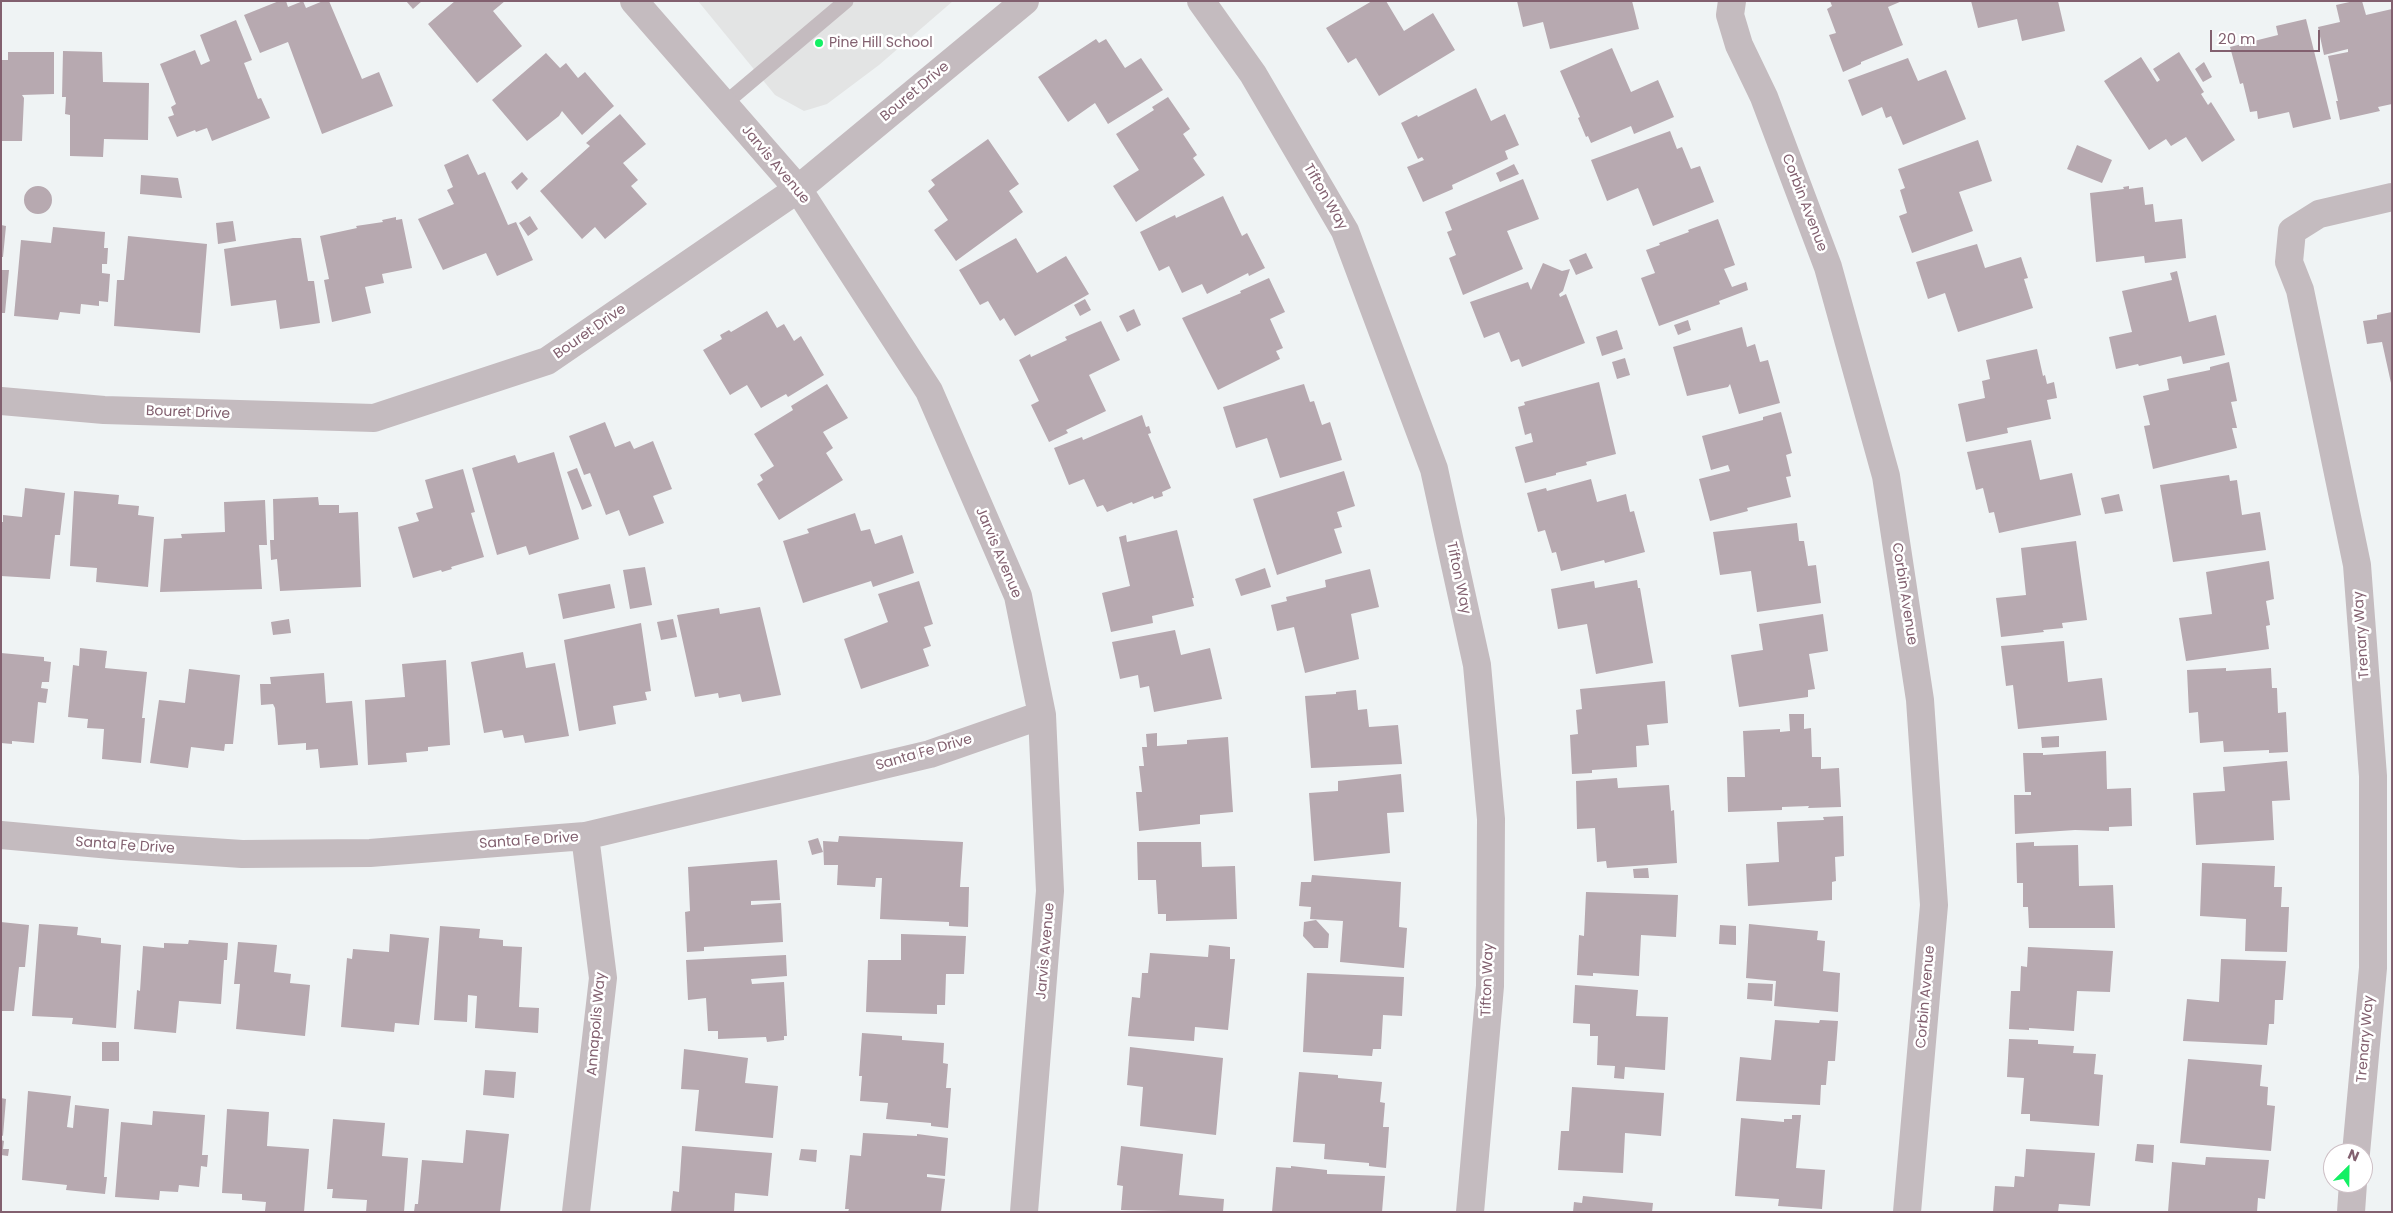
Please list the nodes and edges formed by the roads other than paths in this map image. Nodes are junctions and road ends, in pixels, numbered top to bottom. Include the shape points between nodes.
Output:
1 (634, 1) edge
2 (846, 1) edge
3 (1025, 1) edge
4 (1201, 1) edge
5 (1732, 1) edge
6 (724, 105) junction
7 (798, 190) junction
8 (2392, 197) edge
9 (1, 401) edge
10 (1042, 715) junction
11 (1, 835) edge
12 (586, 836) junction
13 (2357, 1143) edge
14 (2352, 1193) edge
15 (576, 1212) edge
16 (1024, 1212) edge
17 (1470, 1212) edge
18 (1907, 1212) edge
19 (2351, 1212) edge

1 - 6 street, Jarvis Avenue
2 - 6 lane
3 - 7 street, Bouret Drive
4 - 17 street, Tifton Way via 1253,74 1345,231 1436,478 1477,665 1491,819 1490,986
5 - 18 street, Corbin Avenue via 1730,15 1739,45 1764,97 1828,267 1886,476 1920,700 1934,905
6 - 7 street, Jarvis Avenue
7 - 9 street, Bouret Drive via 547,361 374,418 104,410
7 - 10 street, Jarvis Avenue via 928,391 1018,596
8 - 13 street, Trenary Way via 2319,214 2292,231 2289,262 2300,290 2357,565 2373,776 2373,968
10 - 12 street, Santa Fe Drive via 930,754
10 - 16 street, Jarvis Avenue via 1050,891
11 - 12 street, Santa Fe Drive via 242,854 370,853
12 - 15 street, Annapolis Way via 604,978
14 - 19 street

